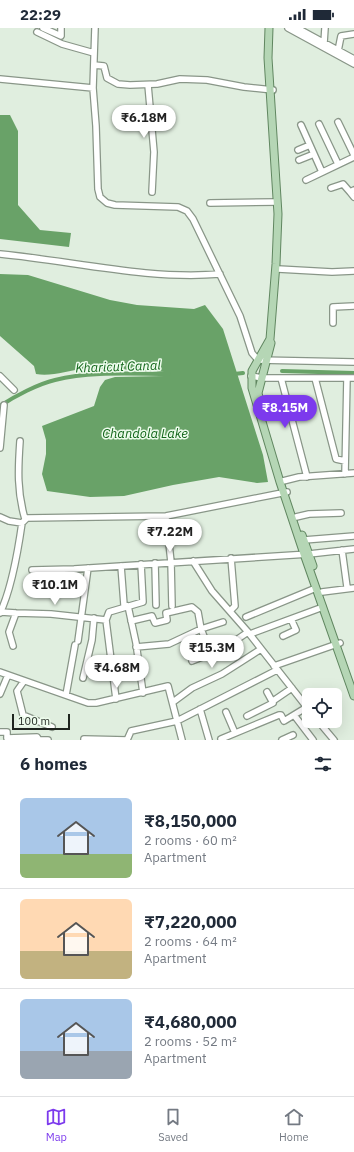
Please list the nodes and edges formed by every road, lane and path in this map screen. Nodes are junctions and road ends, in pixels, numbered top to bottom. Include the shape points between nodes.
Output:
1 (43, 28) edge
2 (61, 28) edge
3 (95, 28) edge
4 (270, 28) edge
5 (288, 28) edge
6 (296, 28) edge
7 (324, 28) edge
8 (38, 30) edge
9 (354, 34) edge
10 (324, 42) junction
11 (338, 51) junction
12 (94, 53) junction
13 (354, 59) edge
14 (354, 64) edge
15 (94, 65) junction
16 (0, 79) edge
17 (148, 85) junction
18 (93, 88) junction
19 (271, 90) junction
20 (338, 122) dead end
21 (319, 124) dead end
22 (301, 125) dead end
23 (310, 145) junction
24 (298, 150) dead end
25 (314, 154) junction
26 (354, 156) edge
27 (299, 160) dead end
28 (338, 164) junction
29 (322, 172) junction
30 (306, 180) dead end
31 (331, 188) dead end
32 (352, 191) edge
33 (152, 192) dead end
34 (354, 197) edge
35 (277, 202) junction
36 (210, 203) dead end
37 (0, 254) edge
38 (278, 269) junction
39 (354, 271) edge
40 (220, 274) junction
41 (354, 306) edge
42 (333, 323) dead end
43 (258, 360) junction
44 (266, 360) junction
45 (354, 362) edge
46 (0, 376) edge
47 (251, 376) junction
48 (262, 378) junction
49 (281, 378) junction
50 (315, 378) junction
51 (347, 378) junction
52 (354, 378) edge
53 (14, 390) dead end
54 (4, 404) dead end
55 (20, 441) dead end
56 (0, 448) edge
57 (345, 461) junction
58 (354, 473) edge
59 (344, 474) junction
60 (307, 477) junction
61 (283, 481) junction
62 (286, 493) junction
63 (341, 513) dead end
64 (166, 516) junction
65 (0, 517) edge
66 (296, 517) junction
67 (24, 521) junction
68 (354, 536) edge
69 (304, 540) junction
70 (354, 549) edge
71 (342, 550) junction
72 (306, 554) junction
73 (231, 558) junction
74 (193, 561) junction
75 (170, 562) junction
76 (155, 563) junction
77 (141, 564) junction
78 (121, 566) junction
79 (88, 568) junction
80 (32, 570) dead end
81 (347, 586) dead end
82 (354, 588) edge
83 (319, 590) junction
84 (156, 605) dead end
85 (128, 606) junction
86 (172, 606) dead end
87 (323, 607) junction
88 (230, 611) junction
89 (0, 613) edge
90 (16, 614) junction
91 (81, 617) junction
92 (246, 617) dead end
93 (94, 618) junction
94 (291, 619) junction
95 (106, 620) junction
96 (131, 621) junction
97 (223, 622) dead end
98 (201, 629) junction
99 (249, 633) junction
100 (283, 636) dead end
101 (338, 643) junction
102 (13, 646) dead end
103 (136, 647) junction
104 (261, 649) junction
105 (211, 654) junction
106 (192, 661) dead end
107 (275, 668) junction
108 (0, 672) edge
109 (8, 675) junction
110 (83, 678) dead end
111 (24, 681) junction
112 (354, 685) edge
113 (292, 688) junction
114 (267, 692) dead end
115 (143, 693) junction
116 (0, 694) edge
117 (66, 695) junction
118 (354, 696) edge
119 (116, 699) junction
120 (273, 701) junction
121 (302, 701) edge
122 (173, 702) junction
123 (200, 709) junction
124 (226, 712) dead end
125 (302, 712) edge
126 (294, 715) junction
127 (247, 716) dead end
128 (177, 721) junction
129 (52, 726) dead end
130 (324, 728) edge
131 (0, 732) edge
132 (235, 733) junction
133 (293, 735) dead end
134 (8, 739) edge
135 (84, 739) edge
136 (221, 739) edge
137 (39, 740) edge
138 (48, 740) edge
139 (182, 740) edge
140 (209, 740) edge
141 (282, 740) edge
142 (313, 740) edge
143 (334, 740) edge

1 - 2 street via 61,36
1 - 8 street
3 - 12 street
4 - 19 main road
5 - 14 street
6 - 10 street
7 - 10 street
8 - 12 street via 62,44
9 - 11 street via 341,36
10 - 11 street
11 - 13 street
12 - 15 street
15 - 17 street via 104,66 107,78 118,84
15 - 18 street
16 - 18 street
17 - 19 street via 180,79 207,80
17 - 33 street via 154,152
18 - 40 street via 100,197 115,205 168,206 187,211
19 - 35 main road
19 - 38 main road via 281,214
20 - 26 street
21 - 28 street
22 - 23 street
23 - 24 street
23 - 25 street
25 - 27 street
25 - 29 street
26 - 28 street
28 - 29 street
29 - 30 street
31 - 32 street via 343,184
32 - 34 street
35 - 36 street
35 - 43 main road via 276,264 270,338
37 - 40 street via 153,273 200,276
38 - 39 street
38 - 44 main road via 273,339
40 - 43 street via 240,316 252,353
41 - 42 street via 333,307
43 - 44 street
43 - 47 main road
44 - 45 street
44 - 48 main road
46 - 53 street
47 - 48 street
47 - 62 main road via 252,388
48 - 49 street
48 - 61 main road via 258,393
49 - 50 street
49 - 60 street
50 - 51 street
50 - 57 street via 336,459
51 - 52 street
51 - 57 street
54 - 56 street
55 - 67 street via 18,474
57 - 59 street
58 - 59 street
59 - 60 street
60 - 61 street
61 - 62 main road
62 - 64 street
62 - 66 main road
62 - 72 main road
63 - 66 street
64 - 67 street via 31,517
64 - 75 street
65 - 67 street via 9,521
66 - 69 main road
67 - 89 street via 14,568
68 - 69 street
69 - 72 main road
70 - 71 street
71 - 72 street
71 - 81 street
72 - 73 street
72 - 83 main road
73 - 74 street
73 - 88 street via 235,606
74 - 75 street
74 - 88 street via 212,591
75 - 76 street
75 - 86 street
76 - 77 street
76 - 84 street
77 - 78 street
77 - 85 street via 143,602
78 - 79 street
78 - 85 street via 124,605
79 - 80 street
79 - 91 street
82 - 83 street
83 - 87 main road
83 - 92 street
83 - 101 main road
85 - 95 street via 109,612
85 - 96 street
87 - 94 street
87 - 101 main road
88 - 99 street
89 - 90 street
90 - 91 street
90 - 102 street via 9,632
91 - 93 street
91 - 117 street
93 - 95 street
93 - 110 street
94 - 99 street
94 - 100 street via 296,630
95 - 119 street
96 - 98 street via 152,616 155,624 167,620 166,613 192,607 198,612
96 - 103 street
97 - 98 street
98 - 103 street via 169,644
98 - 105 street
99 - 104 street
99 - 105 street
101 - 107 street
101 - 112 main road
101 - 118 main road
103 - 115 street
104 - 107 street
104 - 122 street via 222,674 192,688
105 - 106 street
107 - 113 street
107 - 123 street
108 - 109 street
109 - 111 street
109 - 116 street
111 - 117 street
111 - 129 street via 17,691 23,715
113 - 120 street
113 - 121 street
114 - 120 street
115 - 119 street
115 - 122 street via 168,686
117 - 119 street via 88,703
120 - 127 street
122 - 128 street
123 - 128 street
123 - 140 street
124 - 132 street
125 - 126 street
126 - 132 street via 284,721 279,715
126 - 142 street
128 - 135 street via 131,731 127,740
128 - 139 street
130 - 143 street
131 - 134 street via 7,732
132 - 136 street
133 - 141 street
134 - 137 street via 37,737
137 - 138 street

